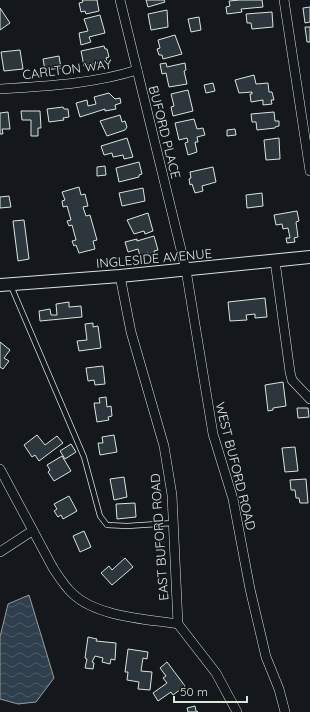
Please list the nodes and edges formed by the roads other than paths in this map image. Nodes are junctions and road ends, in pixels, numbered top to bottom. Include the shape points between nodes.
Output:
1 (120, 0) edge
2 (284, 0) edge
3 (137, 70) junction
4 (0, 89) edge
5 (310, 170) edge
6 (310, 257) edge
7 (275, 261) junction
8 (186, 270) junction
9 (120, 276) junction
10 (5, 285) edge
11 (310, 399) edge
12 (0, 469) edge
13 (173, 523) junction
14 (32, 531) junction
15 (0, 552) edge
16 (178, 624) junction
17 (237, 712) edge
18 (285, 712) edge

1 - 3 street, BUFORD PLACE
2 - 5 street
3 - 4 street, CARLTON WAY via 113,77 64,84
3 - 8 street, BUFORD PLACE
6 - 7 street, INGLESIDE AVENUE
7 - 8 street, INGLESIDE AVENUE
7 - 11 street via 292,380
8 - 9 street, INGLESIDE AVENUE
8 - 18 street, WEST BUFORD ROAD via 213,434 233,499 266,657
9 - 10 street, INGLESIDE AVENUE
9 - 13 street, EAST BUFORD ROAD via 131,332 164,446 172,495
10 - 13 lane via 84,457 100,516 107,525
12 - 14 street
13 - 16 street, EAST BUFORD ROAD
14 - 15 street
14 - 16 street via 61,581 74,595 88,604 111,612
16 - 17 street via 216,673

